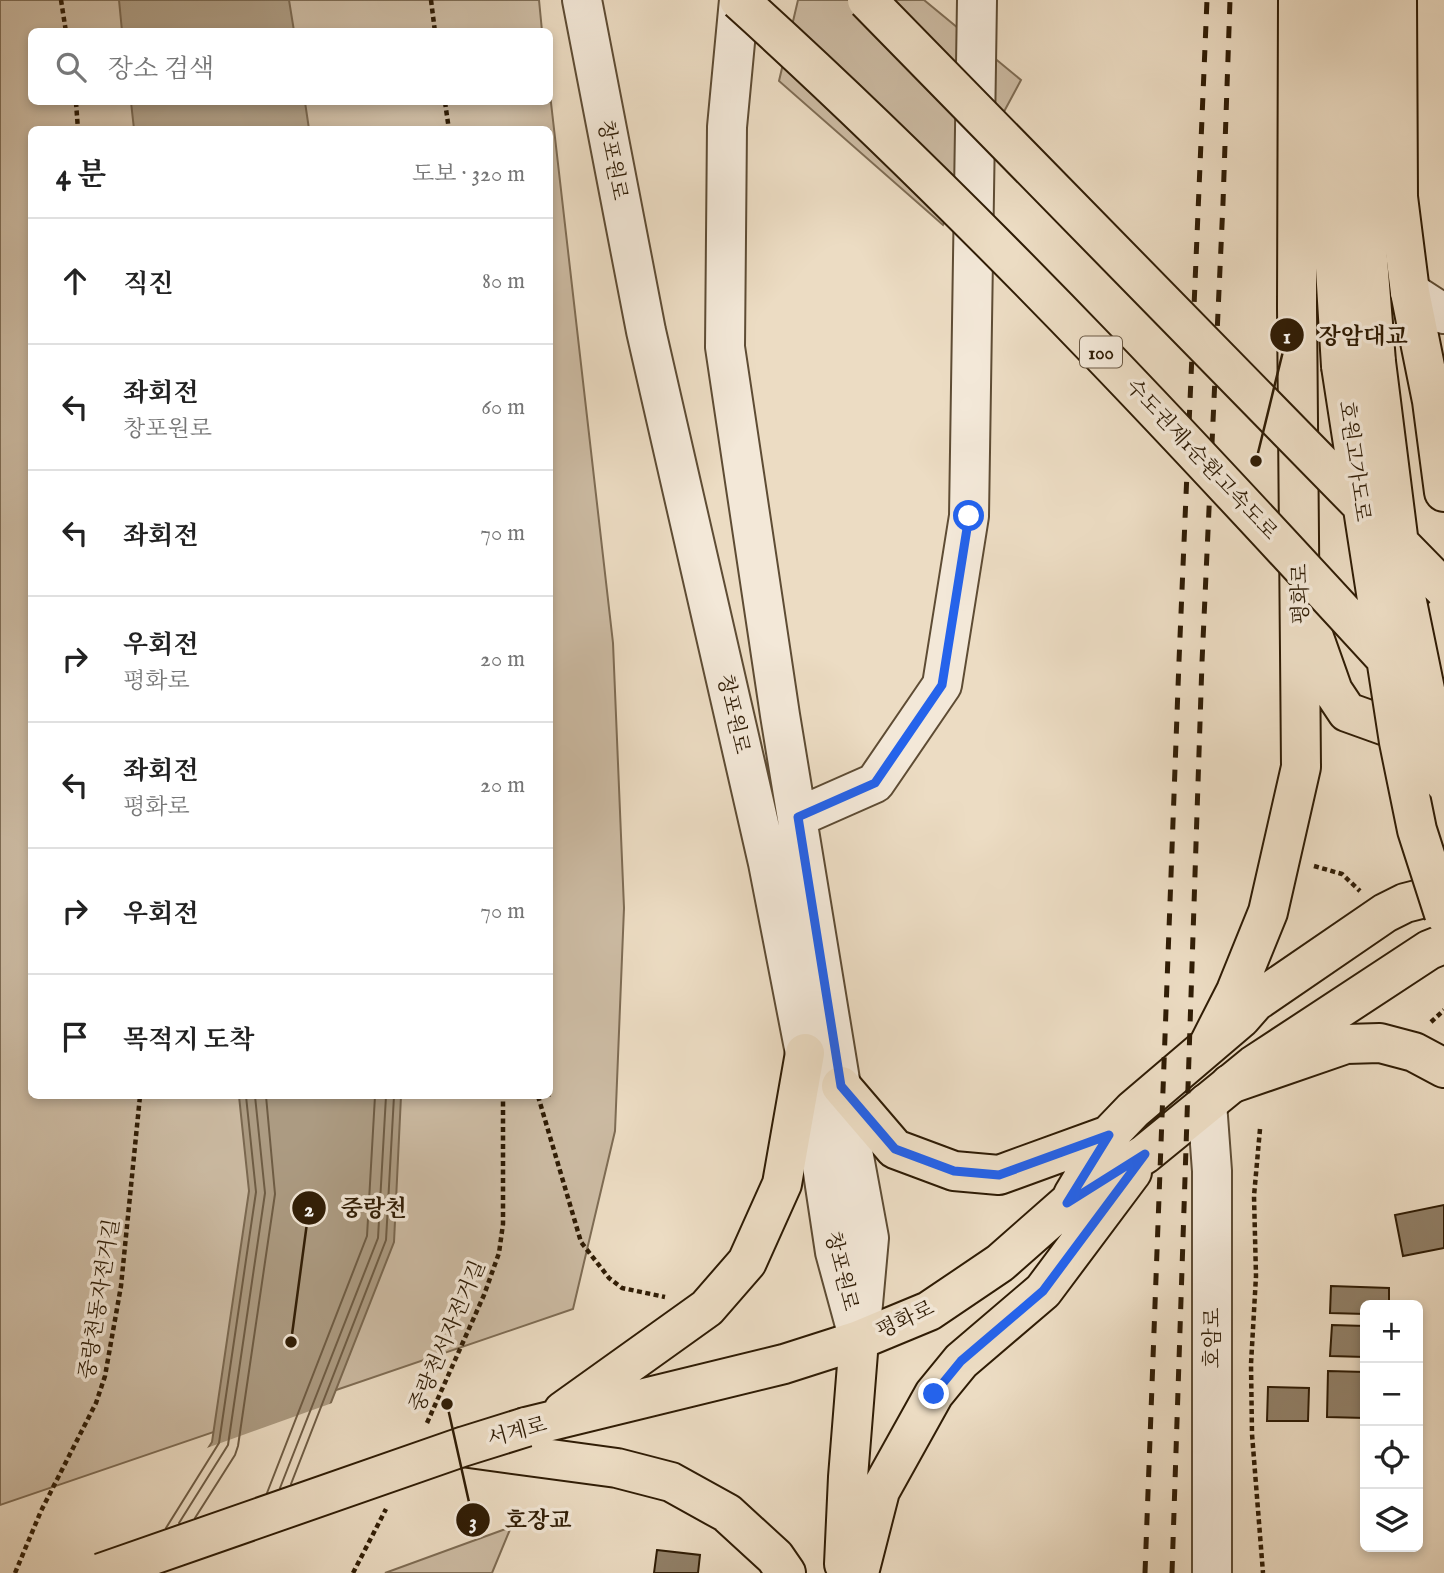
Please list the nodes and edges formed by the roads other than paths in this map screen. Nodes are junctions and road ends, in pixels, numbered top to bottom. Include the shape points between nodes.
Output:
1 (582, 0) edge
2 (739, 0) edge
3 (867, 0) edge
4 (977, 0) edge
5 (1298, 0) edge
6 (1332, 0) edge
7 (1366, 0) edge
8 (1397, 0) edge
9 (1410, 292) junction
10 (1444, 314) edge
11 (1358, 364) junction
12 (1444, 492) edge
13 (1444, 591) edge
14 (1300, 597) junction
15 (1444, 722) edge
16 (1444, 782) edge
17 (798, 817) junction
18 (1444, 893) edge
19 (1444, 914) edge
20 (1444, 944) edge
21 (1255, 1002) junction
22 (1208, 1045) junction
23 (1275, 1051) junction
24 (805, 1053) junction
25 (1444, 1068) edge
26 (841, 1086) junction
27 (1219, 1093) junction
28 (1109, 1135) junction
29 (1145, 1154) junction
30 (1067, 1203) junction
31 (859, 1340) junction
32 (536, 1425) junction
33 (462, 1447) junction
34 (102, 1573) edge
35 (786, 1573) edge
36 (844, 1573) edge
37 (859, 1573) edge
38 (1212, 1573) edge

1 - 24 street, 창포원로 via 646,331 768,863
2 - 15 main road, 수도권제1순환고속도로 / 100, bridge via 1099,351
2 - 17 street, 창포원로 via 727,127 725,347
3 - 13 main road, bridge
4 - 17 street via 969,516 942,685 875,783
5 - 14 main road, 평화로
6 - 11 main road, 호원고가도로 via 1331,202
7 - 11 main road, 호원고가도로
8 - 9 main road via 1398,198
9 - 10 street
9 - 12 main road
11 - 16 main road, 호원고가도로, bridge
11 - 19 main road, 호원고가도로, bridge via 1399,742 1417,830
13 - 14 main road via 1433,620 1433,705 1414,721 1386,726 1347,712 1333,691
14 - 22 main road, 평화로 via 1301,767 1268,912
17 - 26 street, 창포원로
18 - 21 main road, 평화로 via 1385,913
20 - 23 main road, 평화로
21 - 22 main road, 평화로
21 - 23 main road via 1279,993 1301,996 1308,1008 1301,1026
22 - 28 main road, 평화로
23 - 27 main road, 평화로
24 - 31 street, 창포원로 via 835,1252
24 - 32 main road via 782,1184 747,1262 707,1308
25 - 27 main road via 1414,1052 1380,1042 1346,1044
26 - 28 main road via 895,1149 954,1171 999,1175
26 - 31 street, 창포원로 via 869,1238
27 - 29 main road, 평화로
27 - 38 street, 호암로 via 1212,1171
28 - 30 main road, 평화로
29 - 30 main road, 평화로
29 - 37 main road via 1043,1291 961,1361 934,1394 880,1491
30 - 31 main road, 평화로 via 1000,1263 929,1311
31 - 32 main road, 서계로 via 785,1364
31 - 36 main road, 평화로
32 - 33 main road, 서계로, bridge
33 - 34 main road, 서계로, bridge
33 - 35 main road via 617,1468 671,1482 727,1513

